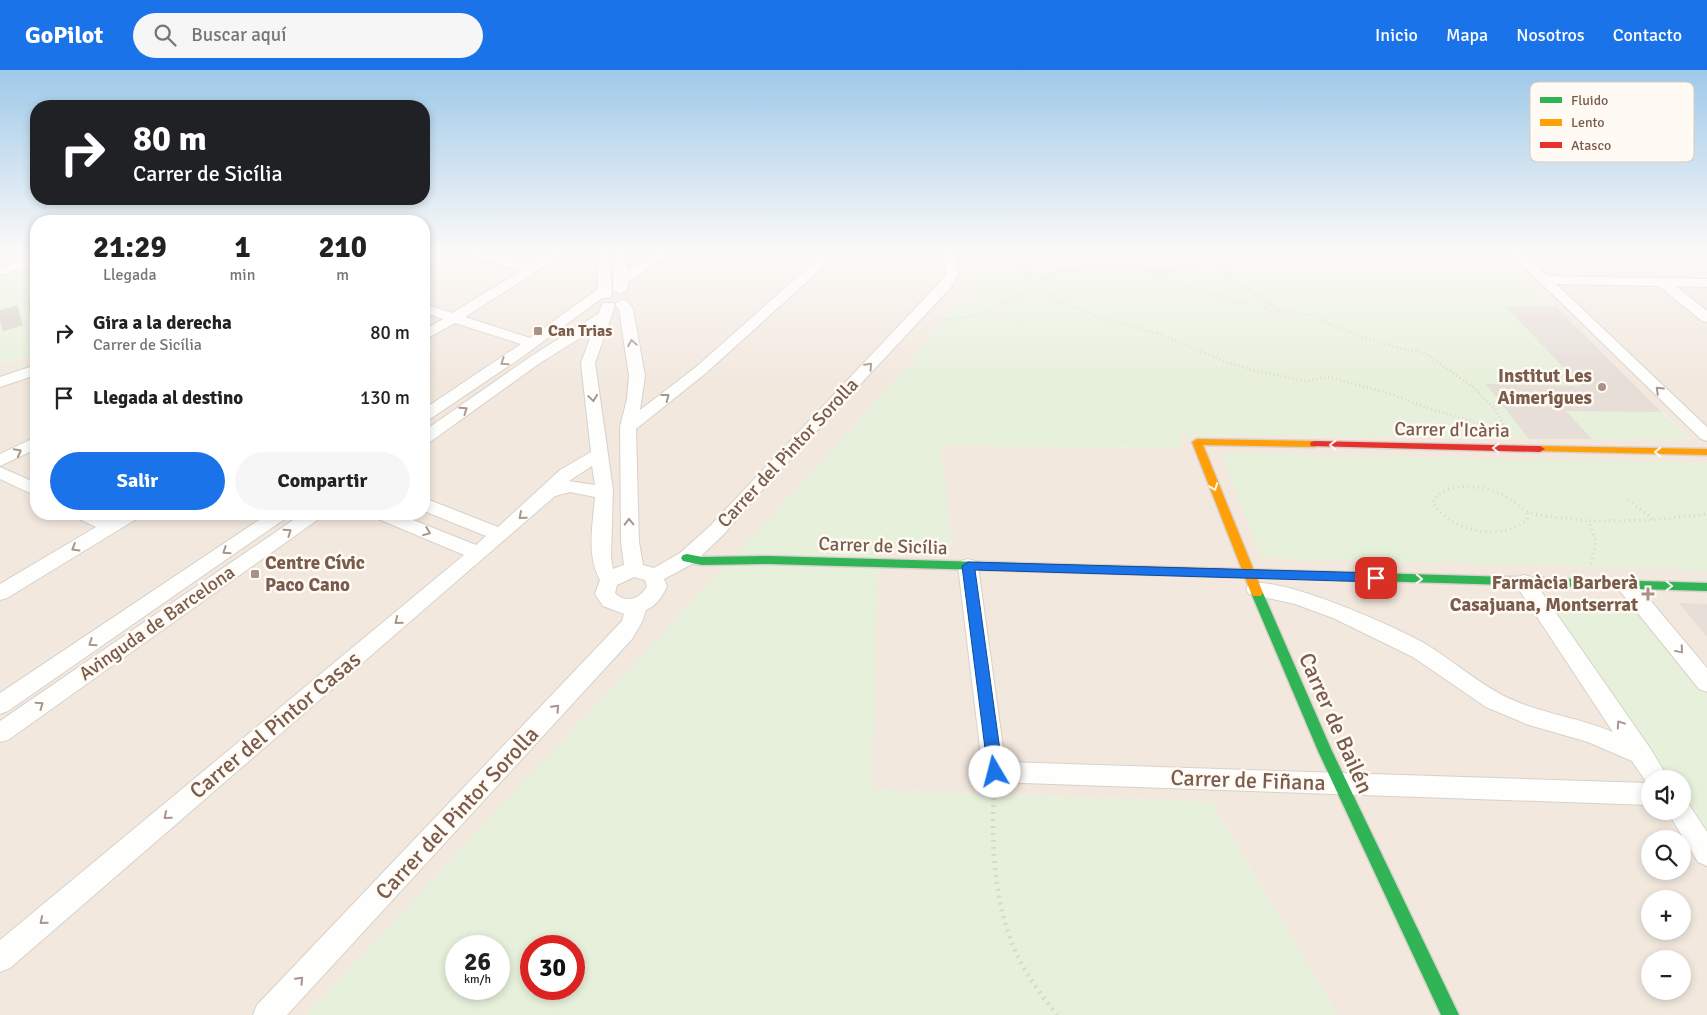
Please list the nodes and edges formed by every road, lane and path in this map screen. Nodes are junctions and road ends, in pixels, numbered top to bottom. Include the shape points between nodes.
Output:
1 (493, 294) edge
2 (606, 294) edge
3 (611, 294) edge
4 (786, 294) edge
5 (936, 294) edge
6 (1022, 294) edge
7 (1048, 294) edge
8 (1210, 294) edge
9 (1255, 294) edge
10 (1559, 294) edge
11 (1677, 294) edge
12 (606, 301) junction
13 (430, 310) edge
14 (1281, 311) junction
15 (454, 318) junction
16 (1707, 318) edge
17 (913, 319) junction
18 (581, 330) junction
19 (430, 332) edge
20 (532, 343) junction
21 (30, 363) edge
22 (588, 363) junction
23 (30, 372) edge
24 (0, 373) edge
25 (0, 382) edge
26 (430, 412) edge
27 (628, 428) junction
28 (430, 434) edge
29 (1707, 436) edge
30 (1197, 442) joint
31 (30, 445) edge
32 (1707, 452) edge
33 (601, 453) junction
34 (0, 461) edge
35 (0, 472) edge
36 (30, 487) edge
37 (549, 492) junction
38 (604, 494) junction
39 (1628, 500) dead end
40 (430, 506) edge
41 (1528, 512) junction
42 (1707, 514) edge
43 (95, 520) edge
44 (122, 520) edge
45 (271, 520) edge
46 (305, 520) edge
47 (397, 520) edge
48 (1654, 520) junction
49 (1589, 521) junction
50 (110, 527) junction
51 (500, 535) junction
52 (478, 553) junction
53 (687, 558) junction
54 (968, 566) junction
55 (634, 570) junction
56 (653, 577) junction
57 (610, 580) junction
58 (1252, 581) junction
59 (1524, 582) junction
60 (1598, 585) junction
61 (1627, 586) junction
62 (1707, 587) edge
63 (0, 593) edge
64 (636, 605) junction
65 (1707, 683) edge
66 (0, 705) edge
67 (0, 733) edge
68 (1642, 755) junction
69 (1652, 770) edge
70 (995, 772) junction
71 (1340, 784) junction
72 (1641, 794) edge
73 (1685, 820) edge
74 (1707, 854) edge
75 (0, 958) edge
76 (267, 1015) edge
77 (1056, 1015) edge
78 (1450, 1015) edge

1 - 15 street
2 - 12 street
3 - 12 street
27 -> 4 street via 701,370
5 - 17 street, Carrer del Pintor Sorolla
6 - 17 path via 968,317 948,321
7 - 14 path via 1054,300 1091,314 1164,336 1255,371 1306,381 1328,378 1385,392 1509,432 1495,408 1474,388 1423,352 1362,337 1322,322 1316,315
8 - 14 path
9 - 14 path
29 -> 10 street
11 - 16 street
12 - 18 street
12 - 20 street
12 - 22 street
27 -> 12 street via 638,376 626,309
13 - 15 street
15 - 19 street
15 - 20 street
53 -> 17 street, Carrer del Pintor Sorolla via 717,530
18 - 22 street
28 -> 18 street
20 -> 26 street
21 - 24 street
22 -> 33 street
23 - 25 street
55 -> 27 street via 630,542
32 -> 30 street, Carrer d'Icària
30 -> 58 street, Carrer de Bailén
34 -> 31 street
33 - 37 street, Carrer del Pintor Casas via 566,474
33 - 38 street
35 - 36 street
37 - 38 street, Carrer del Pintor Casas via 565,485
37 -> 51 street, Carrer del Pintor Casas
38 - 57 street via 600,557
39 - 48 path
40 - 51 street
41 - 41 path via 1504,495 1482,488 1440,490 1432,503 1449,520 1481,532 1516,530 1527,520
41 - 49 path
42 - 48 path
43 - 50 street
44 - 50 street
45 -> 66 street, Avinguda de Barcelona
67 -> 46 street, Avinguda de Barcelona
47 -> 52 street
48 - 49 path
49 - 60 path via 1597,536 1596,553 1589,567
50 -> 63 street
51 - 52 street, Carrer del Pintor Casas
52 -> 75 street, Carrer del Pintor Casas
53 - 54 street, Carrer de Sicília via 702,561
53 - 56 street, Carrer del Pintor Sorolla
54 - 58 street, Carrer de Sicília
54 - 70 street
55 - 56 street via 647,572
55 - 57 street
56 - 64 street via 657,586 654,594
57 - 64 street via 605,590 610,602 624,607
58 -> 59 street, Carrer de Sicília
58 - 68 street via 1340,612 1420,651 1494,701 1537,718 1593,734
58 - 71 street, Carrer de Bailén
59 - 60 street, Carrer de Sicília
68 -> 59 street
60 - 61 street, Carrer de Sicília
61 -> 62 street, Carrer de Sicília
61 -> 65 street
76 -> 64 street, Carrer del Pintor Sorolla via 625,633
68 - 69 street
70 - 71 street, Carrer de Fiñana
70 - 77 path via 996,864 1002,904 1016,952 1029,979
71 - 72 street, Carrer de Fiñana
71 - 78 street, Carrer de Bailén
73 - 74 street

